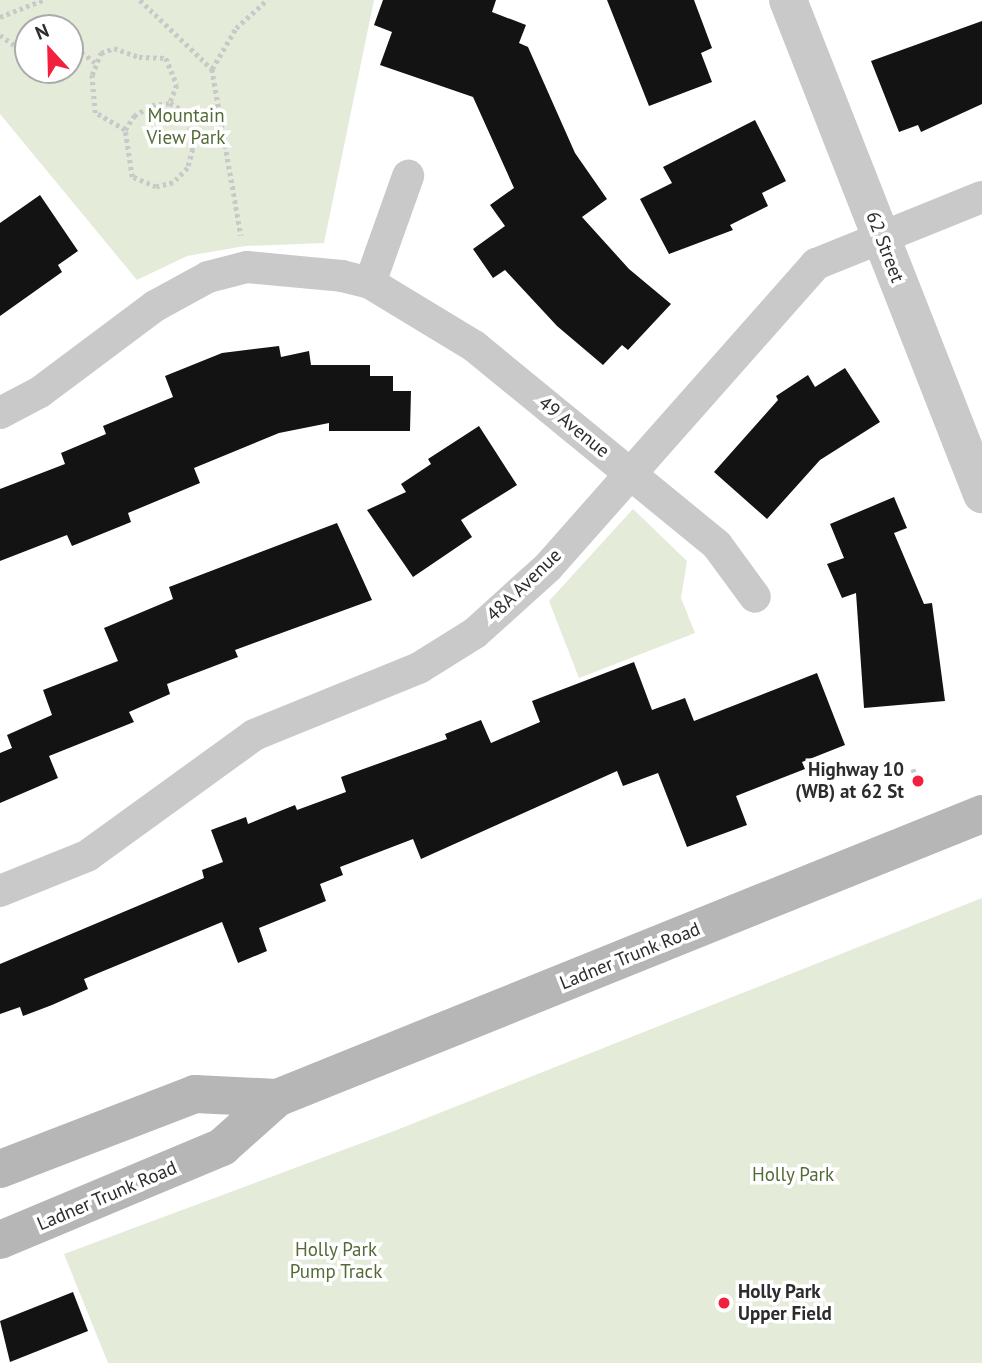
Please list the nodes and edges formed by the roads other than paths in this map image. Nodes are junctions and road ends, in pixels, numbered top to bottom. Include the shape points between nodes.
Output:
1 (788, 0) edge
2 (408, 176) dead end
3 (982, 197) edge
4 (881, 237) junction
5 (370, 283) junction
6 (0, 413) edge
7 (628, 470) junction
8 (982, 494) edge
9 (755, 597) dead end
10 (982, 814) edge
11 (0, 891) edge
12 (278, 1098) junction
13 (8, 1160) edge
14 (0, 1240) edge

1 - 4 street, 62 Street
2 - 5 street
3 - 4 street, 48A Avenue
4 - 7 street, 48A Avenue via 816,264
4 - 8 street, 62 Street
5 - 6 street, 49 Avenue via 247,267 208,277 155,306 40,391
5 - 7 street, 49 Avenue via 474,346
7 - 9 street, 49 Avenue via 717,545
7 - 11 street, 48A Avenue via 548,567 475,633 419,668 254,735 87,856
10 - 12 main road, Ladner Trunk Road
12 - 13 main road, Ladner Trunk Road via 195,1094
12 - 14 main road, Ladner Trunk Road via 222,1147

